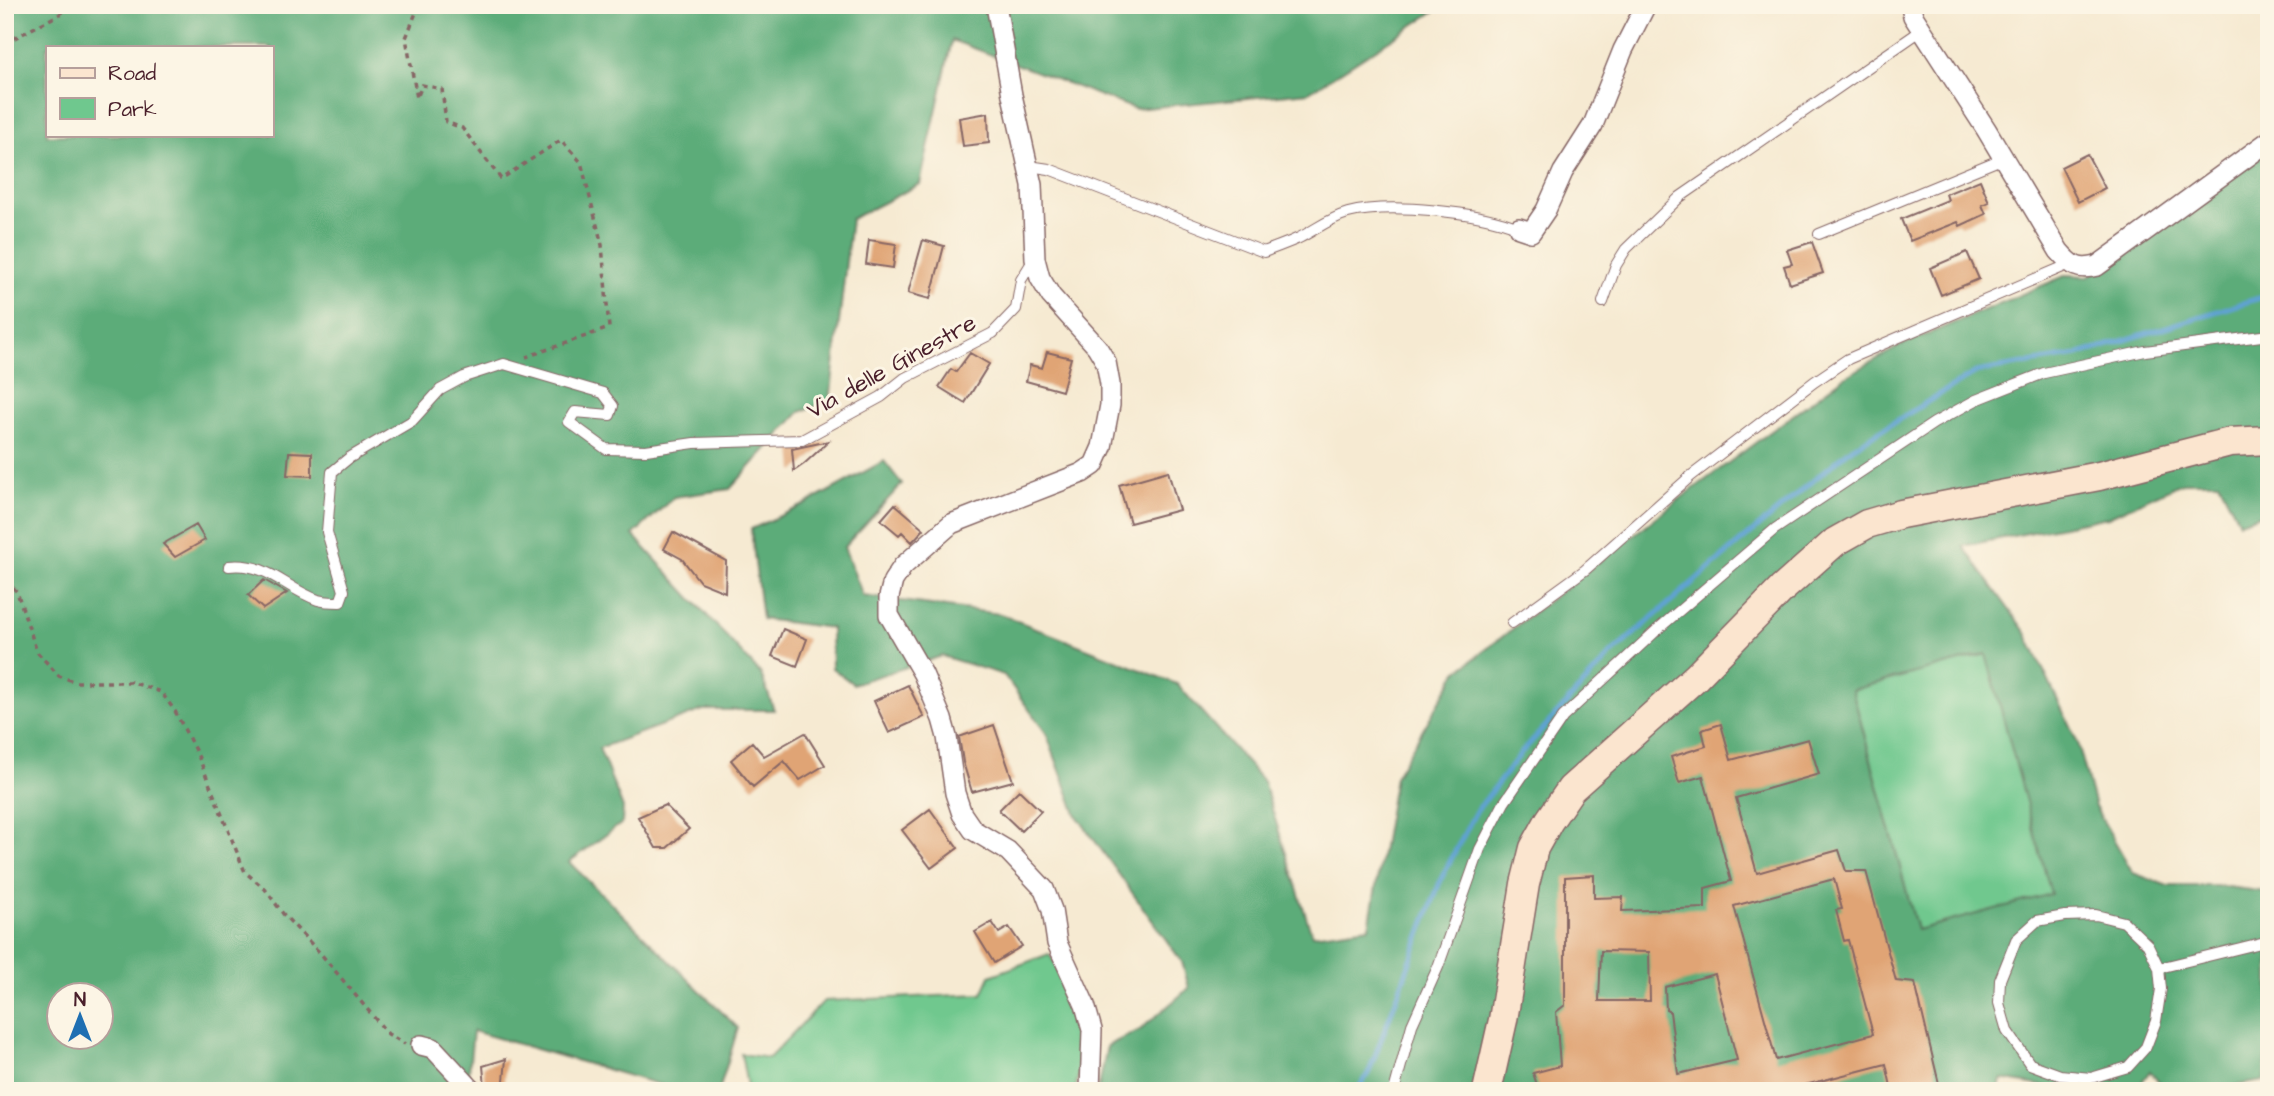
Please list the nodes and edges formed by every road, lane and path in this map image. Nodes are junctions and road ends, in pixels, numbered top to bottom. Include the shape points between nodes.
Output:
1 (68, 5) edge
2 (419, 5) edge
3 (996, 5) edge
4 (1646, 5) edge
5 (1910, 5) edge
6 (1922, 30) junction
7 (5, 44) edge
8 (2269, 141) edge
9 (2004, 158) junction
10 (1029, 166) junction
11 (1519, 228) joint
12 (1819, 234) dead end
13 (1035, 259) junction
14 (2070, 264) junction
15 (1603, 302) dead end
16 (2269, 335) edge
17 (504, 364) junction
18 (2269, 440) edge
19 (229, 566) dead end
20 (5, 582) edge
21 (1512, 623) dead end
22 (2269, 941) edge
23 (2159, 968) junction
24 (421, 1045) joint
25 (473, 1091) edge
26 (1090, 1091) edge
27 (1394, 1091) edge
28 (1488, 1091) edge

1 - 7 path
2 - 17 path via 406,38 417,97 422,85 442,89 446,122 462,128 501,179 561,140 581,162 602,245 609,328
3 - 10 street
4 - 11 street via 1593,125 1563,172 1546,210 1531,232
5 - 6 street
6 - 9 street
6 - 15 lane via 1680,197 1626,249
8 - 14 street via 2097,266 2084,269
9 - 12 lane
9 - 14 street
10 - 11 lane via 1049,169 1264,252 1346,213 1380,209 1484,218
10 - 13 street
13 - 17 lane, Via delle Ginestre via 1021,280 1016,309 993,333 905,378 881,397 802,440 607,449 569,422 575,412 610,415 613,406 603,393
13 - 26 street via 1051,296 1106,362 1110,405 1102,447 1094,465 1082,473 972,514 939,532 893,581 889,615 923,674 942,719 962,814 973,830 1008,852 1044,889 1057,943 1092,1030
14 - 21 lane via 1848,359 1691,476 1593,563
16 - 27 lane via 2145,351 2045,373 1976,400 1775,529 1658,629 1563,717 1504,803 1480,849 1412,1025
17 - 19 lane via 440,390 412,421 331,472 327,532 344,591 340,602 320,601 261,568
18 - 28 street via 2230,442 2099,476 1902,513 1835,541 1696,677 1571,789 1549,821 1534,848 1525,884
20 - 24 path via 17,592 37,652 59,676 76,682 131,682 161,692 199,758 245,872 265,889 388,1034 403,1044
22 - 23 lane
23 - 23 lane via 2148,945 2124,922 2096,915 2038,921 2016,940 2000,980 1999,1003 2007,1031 2030,1064 2060,1075 2091,1078 2128,1067 2146,1047 2156,1021
24 - 25 street via 433,1048

